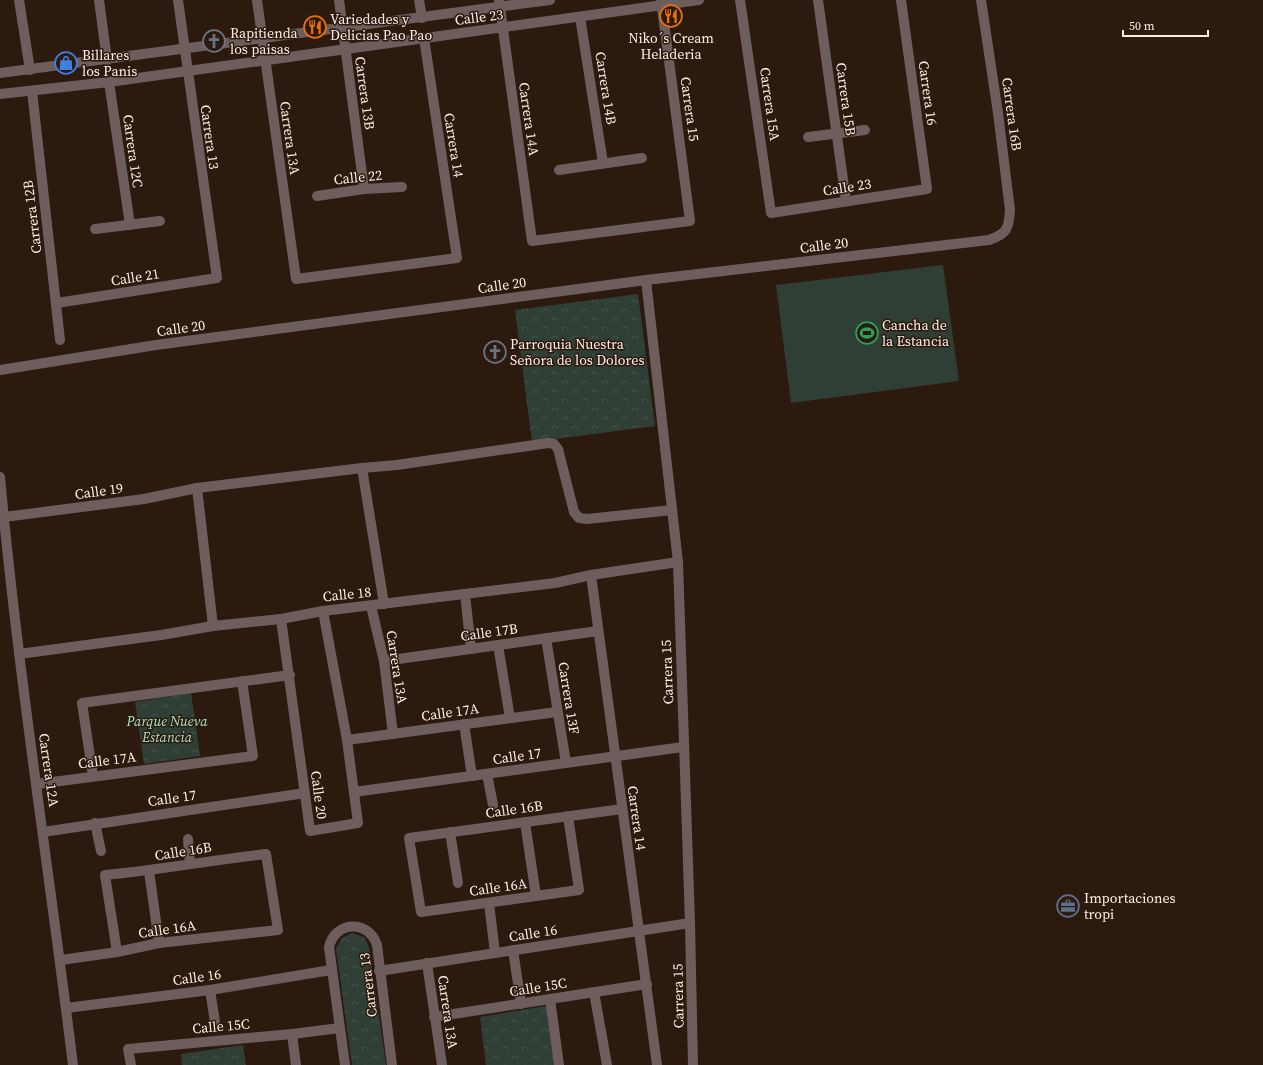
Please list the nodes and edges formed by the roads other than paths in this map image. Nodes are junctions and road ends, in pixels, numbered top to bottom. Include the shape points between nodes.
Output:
1 (19, 0) edge
2 (99, 0) edge
3 (178, 0) edge
4 (258, 0) edge
5 (339, 0) edge
6 (419, 0) edge
7 (550, 0) edge
8 (699, 0) edge
9 (740, 0) edge
10 (818, 0) edge
11 (901, 0) edge
12 (981, 0) edge
13 (499, 3) edge
14 (661, 3) edge
15 (580, 17) junction
16 (422, 18) junction
17 (343, 28) junction
18 (502, 28) junction
19 (424, 38) junction
20 (262, 39) junction
21 (345, 48) junction
22 (184, 49) junction
23 (107, 60) junction
24 (266, 60) junction
25 (30, 70) junction
26 (187, 70) junction
27 (0, 73) edge
28 (110, 82) junction
29 (32, 91) junction
30 (0, 94) edge
31 (866, 130) dead end
32 (837, 132) junction
33 (808, 136) dead end
34 (642, 158) dead end
35 (603, 163) junction
36 (559, 170) dead end
37 (402, 187) dead end
38 (364, 189) junction
39 (927, 189) joint
40 (317, 196) dead end
41 (846, 201) junction
42 (771, 213) joint
43 (160, 221) dead end
44 (130, 225) junction
45 (95, 229) dead end
46 (1006, 231) joint
47 (532, 241) joint
48 (217, 278) joint
49 (296, 279) joint
50 (646, 280) junction
51 (57, 303) junction
52 (60, 340) dead end
53 (0, 370) edge
54 (362, 468) junction
55 (0, 477) edge
56 (197, 488) junction
57 (672, 510) junction
58 (4, 517) junction
59 (678, 562) junction
60 (591, 575) junction
61 (465, 594) junction
62 (384, 604) junction
63 (371, 606) junction
64 (323, 611) junction
65 (281, 619) junction
66 (213, 626) junction
67 (598, 631) junction
68 (546, 638) junction
69 (498, 644) junction
70 (471, 648) junction
71 (19, 654) junction
72 (384, 661) junction
73 (290, 675) junction
74 (242, 681) junction
75 (557, 712) junction
76 (510, 718) junction
77 (464, 724) junction
78 (392, 734) junction
79 (347, 740) junction
80 (683, 747) junction
81 (615, 756) junction
82 (566, 763) junction
83 (487, 774) junction
84 (93, 776) junction
85 (472, 776) junction
86 (37, 784) junction
87 (354, 792) junction
88 (305, 793) junction
89 (493, 805) dead end
90 (622, 809) junction
91 (568, 816) junction
92 (526, 822) junction
93 (95, 823) junction
94 (43, 832) junction
95 (450, 832) junction
96 (188, 839) dead end
97 (101, 851) dead end
98 (190, 863) junction
99 (148, 871) junction
100 (458, 883) dead end
101 (536, 896) junction
102 (489, 903) junction
103 (421, 912) joint
104 (690, 923) junction
105 (278, 930) joint
106 (638, 931) junction
107 (159, 943) junction
108 (513, 950) junction
109 (116, 952) junction
110 (495, 953) junction
111 (61, 960) junction
112 (427, 964) junction
113 (331, 970) junction
114 (379, 971) junction
115 (647, 984) junction
116 (210, 990) junction
117 (594, 992) junction
118 (550, 999) junction
119 (520, 1004) junction
120 (66, 1008) junction
121 (434, 1017) junction
122 (215, 1022) dead end
123 (340, 1028) junction
124 (292, 1034) junction
125 (73, 1065) edge
126 (131, 1065) edge
127 (296, 1065) edge
128 (345, 1065) edge
129 (392, 1065) edge
130 (442, 1065) edge
131 (559, 1065) edge
132 (607, 1065) edge
133 (657, 1065) edge
134 (693, 1065) edge

1 - 25 street
2 - 23 street
3 - 22 street, Carrera 13
4 - 20 street, Carrera 13A
5 - 17 street, Carrera 13B
6 - 16 street
7 - 13 street, Calle 23
8 - 14 street, Calle 23
9 - 42 street, Carrera 15A
10 - 32 street, Carrera 15B
11 - 39 street, Carrera 16
12 - 46 street, Carrera 16B via 1010,210 1010,222
13 - 16 street, Calle 23
13 - 18 street, Carrera 14A
14 - 15 street, Calle 23
14 - 47 street, Carrera 15 via 690,221
15 - 18 street, Calle 23
15 - 35 street, Carrera 14B
16 - 17 street, Calle 23
17 - 20 street, Calle 23
17 - 21 street, Carrera 13B
18 - 19 street, Calle 23
18 - 47 street, Carrera 14A
19 - 21 street, Calle 23
19 - 49 street, Carrera 14 via 457,258
20 - 22 street, Calle 23
20 - 24 street, Carrera 13A
21 - 24 street, Calle 23
21 - 38 street, Carrera 13B
22 - 23 street, Calle 23
22 - 26 street, Carrera 13
23 - 25 street, Calle 23
24 - 26 street, Calle 23
24 - 49 street, Carrera 13A
25 - 27 street, Calle 23
26 - 28 street, Calle 23
26 - 48 street, Carrera 13
28 - 29 street, Calle 23
28 - 44 street, Carrera 12C
29 - 30 street, Calle 23
29 - 51 street, Carrera 12B
31 - 32 street
32 - 33 street
32 - 41 street, Carrera 15B
34 - 35 street
35 - 36 street
37 - 38 street, Calle 22
38 - 40 street, Calle 22
39 - 41 street, Calle 23
41 - 42 street, Calle 23
43 - 44 street
44 - 45 street
46 - 50 street, Calle 20 via 989,240
48 - 51 street, Calle 21
50 - 53 street, Calle 20 via 156,345
50 - 57 street, Carrera 15
51 - 52 street, Carrera 12B
54 - 56 street, Calle 19
54 - 57 street via 554,444 558,449 574,512 579,518
54 - 62 street
55 - 58 street, Carrera 12A
56 - 58 street, Calle 19 via 144,499
56 - 66 street
57 - 59 street, Carrera 15
58 - 71 street, Carrera 12A
59 - 60 street, Calle 18
59 - 80 street, Carrera 15
60 - 61 street, Calle 18 via 555,583
60 - 67 street, Carrera 14
61 - 62 street, Calle 18
61 - 70 street
62 - 63 street, Calle 18
63 - 64 street, Calle 18
63 - 72 street, Carrera 13A
64 - 65 street, Calle 18
64 - 79 street, Calle 20
65 - 66 street, Calle 18
65 - 73 street, Calle 20
66 - 71 street, Calle 18
67 - 68 street, Calle 17B
67 - 81 street, Carrera 14
68 - 69 street, Calle 17B
68 - 75 street, Carrera 13F
69 - 70 street, Calle 17B
69 - 76 street
70 - 72 street, Calle 17B
71 - 86 street, Carrera 12A
72 - 78 street, Carrera 13A
73 - 74 street
73 - 88 street, Calle 20
74 - 84 street via 82,703
74 - 84 street, Calle 17A via 253,756
75 - 76 street, Calle 17A
75 - 82 street, Carrera 13F
76 - 77 street, Calle 17A
77 - 78 street, Calle 17A
77 - 85 street
78 - 79 street, Calle 17A
79 - 87 street, Calle 20
80 - 81 street, Calle 17
80 - 104 street, Carrera 15
81 - 82 street, Calle 17
81 - 90 street, Carrera 14
82 - 83 street, Calle 17
83 - 85 street, Calle 17
83 - 89 street
84 - 86 street, Calle 17A
85 - 87 street, Calle 17
86 - 94 street, Carrera 12A
87 - 88 street, Calle 20 via 358,823 310,831
88 - 93 street, Calle 17
90 - 91 street, Calle 16B
90 - 106 street, Carrera 14
91 - 92 street, Calle 16B
91 - 101 street, Calle 16A via 579,890
92 - 95 street, Calle 16B
92 - 101 street
93 - 94 street, Calle 17
93 - 97 street
94 - 111 street, Carrera 12A
95 - 100 street
95 - 103 street, Calle 16B via 409,838
96 - 98 street
98 - 99 street, Calle 16B
98 - 105 street, Calle 16B via 266,854
99 - 107 street
99 - 109 street, Calle 16B via 105,875
101 - 102 street, Calle 16A
102 - 103 street, Calle 16A
102 - 110 street
104 - 106 street, Calle 16
104 - 134 street, Carrera 15
105 - 107 street, Calle 16A
106 - 108 street, Calle 16
106 - 115 street, Carrera 14
107 - 109 street, Calle 16A
108 - 110 street, Calle 16
108 - 119 street
109 - 111 street, Calle 16A
110 - 112 street, Calle 16
111 - 120 street, Carrera 12A
112 - 114 street, Calle 16
112 - 121 street, Carrera 13A
113 - 114 street, Carrera 13 via 329,951 332,939 340,930 355,926 369,932 375,940
113 - 116 street, Calle 16
113 - 123 street, Carrera 13
114 - 129 street, Carrera 13
115 - 117 street, Calle 15C
115 - 133 street, Carrera 14
116 - 120 street, Calle 16
116 - 122 street
117 - 118 street, Calle 15C
117 - 132 street
118 - 119 street, Calle 15C
118 - 131 street
119 - 121 street, Calle 15C
120 - 125 street, Carrera 12A
121 - 130 street, Carrera 13A
123 - 124 street, Calle 15C
123 - 128 street, Carrera 13
124 - 126 street, Calle 15C via 128,1049
124 - 127 street

